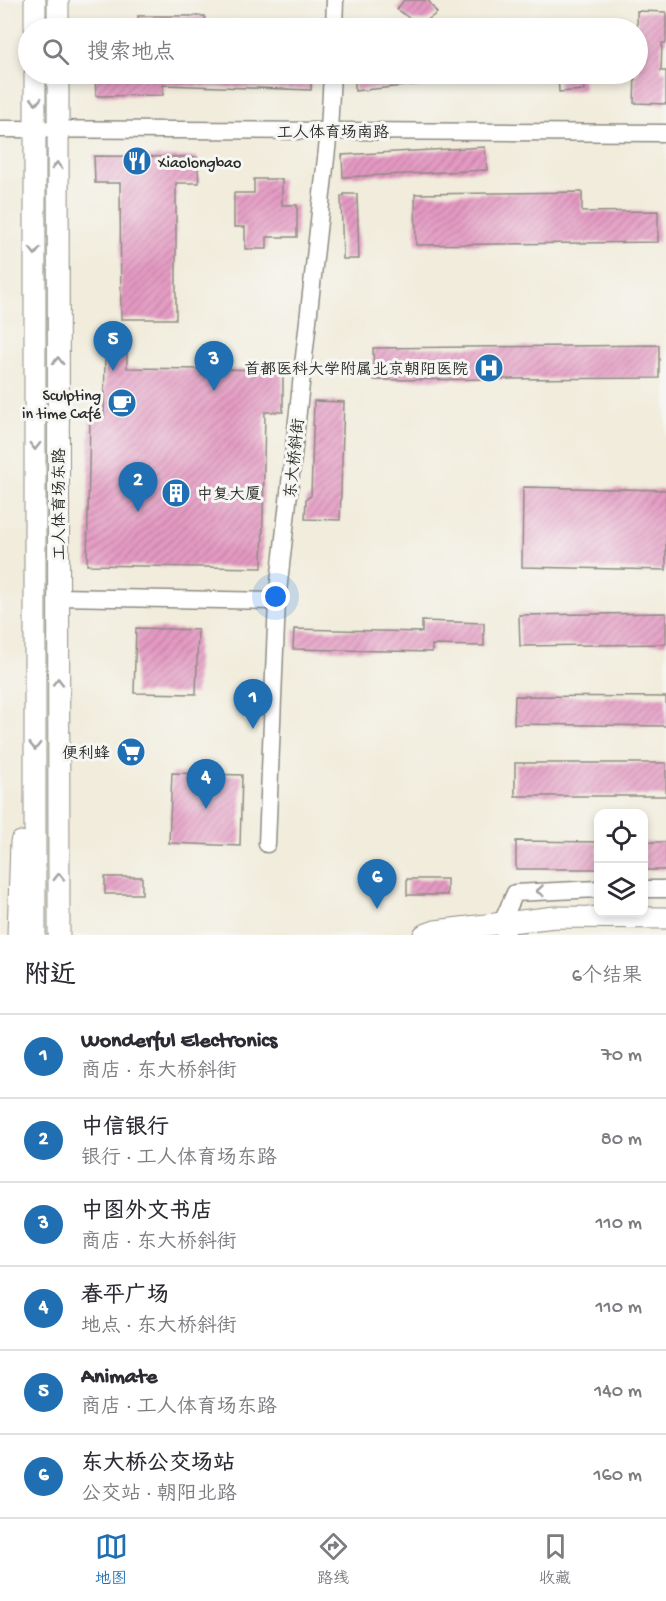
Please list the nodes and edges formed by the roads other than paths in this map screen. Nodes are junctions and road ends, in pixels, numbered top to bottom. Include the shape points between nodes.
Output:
1 (35, 0) edge
2 (58, 0) edge
3 (335, 0) edge
4 (35, 18) edge
5 (58, 18) edge
6 (334, 18) edge
7 (35, 84) edge
8 (58, 84) edge
9 (331, 84) edge
10 (0, 129) edge
11 (36, 129) junction
12 (57, 129) junction
13 (329, 131) junction
14 (666, 133) edge
15 (58, 597) junction
16 (277, 601) junction
17 (35, 813) junction
18 (267, 844) dead end
19 (594, 889) edge
20 (648, 889) edge
21 (666, 889) edge
22 (666, 918) edge
23 (502, 931) edge
24 (18, 935) edge
25 (35, 935) edge
26 (59, 935) edge
27 (424, 935) edge
28 (535, 935) edge

1 - 4 main road
2 - 5 main road
3 - 6 street
7 -> 11 main road, 工人体育场东路
8 - 12 main road, 工人体育场东路
9 - 13 street, 东大桥斜街
10 - 11 street, 工人体育场南路
11 - 12 street, 工人体育场南路
11 -> 17 main road, 工人体育场东路
12 - 13 street, 工人体育场南路
15 -> 12 main road, 工人体育场东路
13 - 14 street, 工人体育场南路
13 - 16 street, 东大桥斜街
15 - 16 street
26 -> 15 main road, 工人体育场东路
16 - 18 street, 东大桥斜街
17 - 24 main road via 21,831
17 - 25 main road, 工人体育场东路
19 -> 23 street via 515,893
20 - 21 street
22 - 23 main road via 555,917
23 - 27 main road
23 - 28 main road

